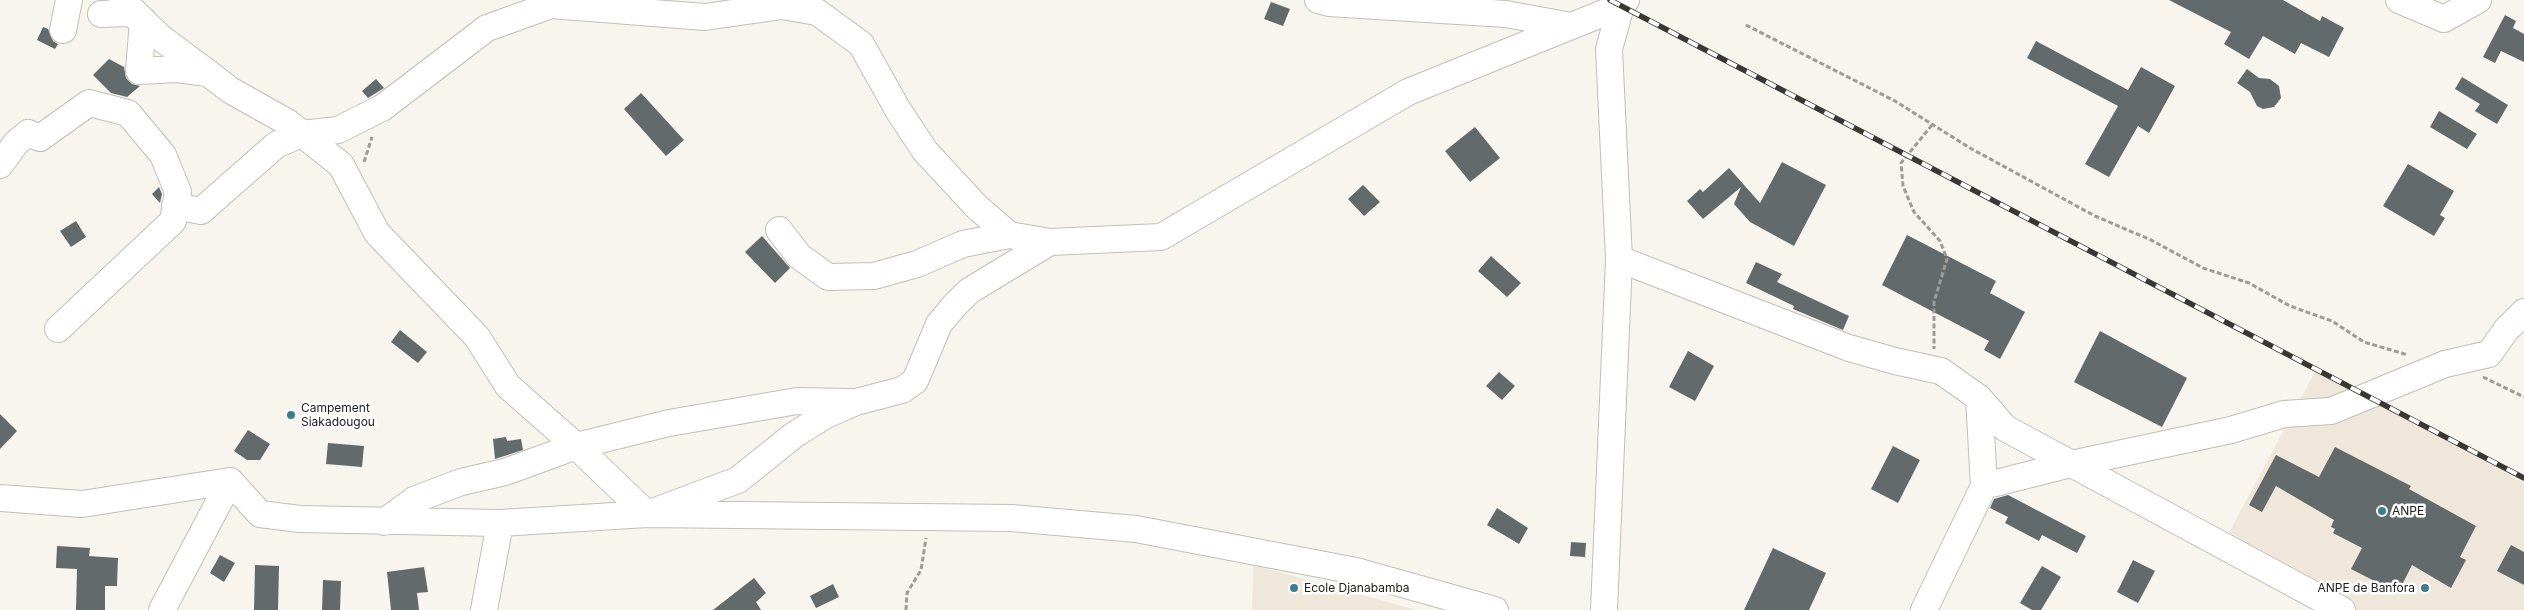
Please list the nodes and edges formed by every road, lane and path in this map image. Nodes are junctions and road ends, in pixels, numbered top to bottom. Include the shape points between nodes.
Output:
1 (69, 0) edge
2 (122, 0) edge
3 (1318, 0) edge
4 (2399, 0) edge
5 (2478, 0) edge
6 (1624, 3) edge
7 (101, 14) dead end
8 (143, 20) junction
9 (1746, 25) dead end
10 (1571, 26) junction
11 (63, 30) dead end
12 (208, 73) junction
13 (382, 108) junction
14 (1932, 125) junction
15 (301, 134) junction
16 (0, 165) edge
17 (358, 197) junction
18 (175, 206) junction
19 (779, 230) dead end
20 (1009, 235) junction
21 (1050, 242) junction
22 (1619, 260) junction
23 (2524, 312) edge
24 (58, 329) dead end
25 (2412, 356) dead end
26 (2445, 364) junction
27 (1941, 371) junction
28 (2524, 397) edge
29 (1979, 398) junction
30 (856, 402) junction
31 (576, 446) junction
32 (2071, 464) junction
33 (230, 481) junction
34 (1984, 486) junction
35 (0, 498) edge
36 (647, 514) junction
37 (926, 516) junction
38 (384, 522) junction
39 (500, 523) junction
40 (162, 610) edge
41 (484, 610) edge
42 (906, 610) edge
43 (1495, 610) edge
44 (1604, 610) edge
45 (1924, 610) edge
46 (2342, 610) edge

1 - 11 street
2 - 8 street
3 - 10 street via 1506,14
4 - 5 street via 2444,19
6 - 10 street
6 - 22 street via 1609,49
7 - 8 street via 128,13
8 - 12 street via 161,38
8 - 12 street via 139,71 177,69
9 - 14 path via 1895,101
10 - 21 street via 1408,92 1162,237
12 - 15 street
13 - 15 street via 338,130
13 - 17 path via 362,171
13 - 20 street via 487,28 552,5 705,17 782,6 817,12 861,44 925,151 976,206
14 - 25 path via 2095,216 2203,268 2248,283 2290,306 2332,321 2364,342
14 - 27 path via 1901,163 1903,186 1914,212 1940,241 1947,259 1934,302 1932,343
15 - 17 street via 340,165
15 - 18 street via 276,145 201,212
16 - 18 street via 28,132 40,138 89,103 128,113 162,155 178,192
17 - 31 street via 377,233 478,337 508,386
18 - 24 street via 173,221
19 - 20 street via 799,256 828,277 874,276 917,264 963,244
20 - 21 street
21 - 30 street via 969,291 954,306 939,324 916,381 902,390
22 - 27 street via 1849,348
22 - 44 street
23 - 26 street via 2489,354
26 - 28 path via 2474,372
26 - 32 street via 2331,411 2284,414 2231,430
27 - 29 street
29 - 32 street via 2005,428
29 - 34 street
30 - 31 street via 797,401 669,422
30 - 36 street via 826,415 794,435 738,480
31 - 36 street
31 - 38 street via 414,500
32 - 34 street
32 - 46 street
33 - 35 street via 82,504
33 - 38 street via 260,514
33 - 40 street
34 - 45 street
36 - 37 street
36 - 39 street
37 - 42 path via 926,547 921,570 907,593
37 - 43 street via 1011,518 1136,530 1356,571
38 - 39 street
39 - 41 street

